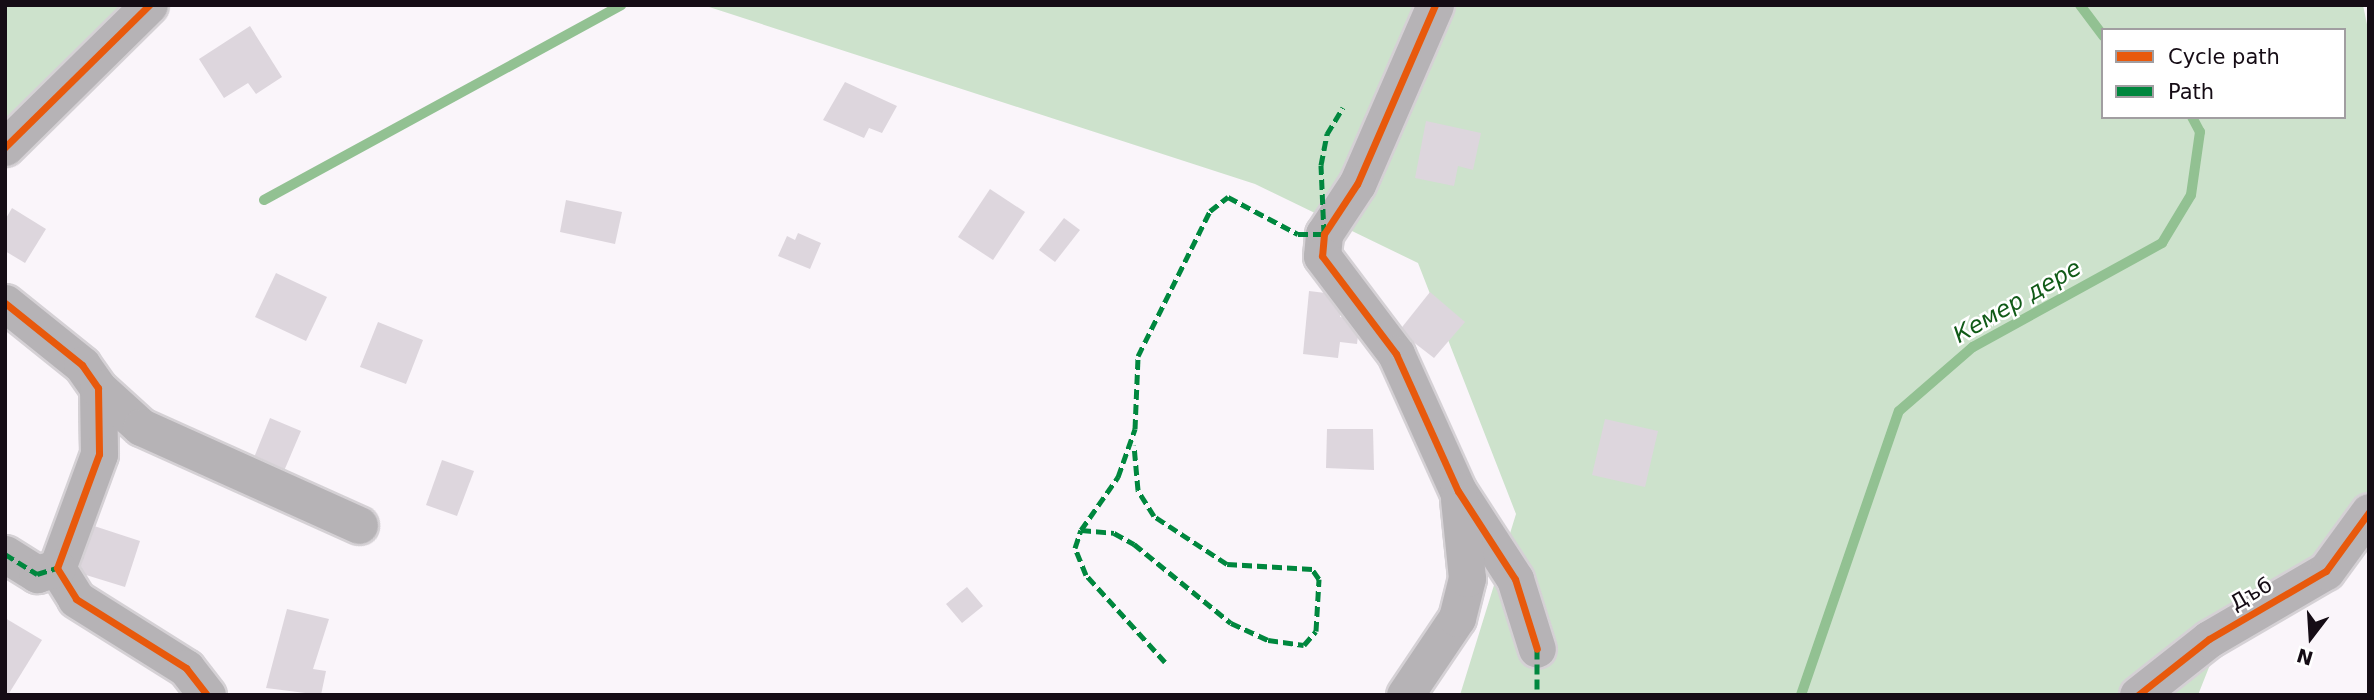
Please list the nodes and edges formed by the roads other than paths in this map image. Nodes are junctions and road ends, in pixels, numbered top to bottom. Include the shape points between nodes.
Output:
1 (149, 5) edge
2 (1435, 5) edge
3 (5, 147) edge
4 (5, 303) edge
5 (98, 388) junction
6 (1458, 491) junction
7 (2369, 512) edge
8 (359, 525) dead end
9 (5, 554) edge
10 (57, 568) junction
11 (1537, 649) dead end
12 (207, 695) edge
13 (1405, 695) edge
14 (2138, 695) edge

1 - 3 street
2 - 6 street via 1362,172 1324,234 1322,256 1396,354
4 - 5 street via 82,365
5 - 8 street via 141,427
5 - 10 street via 99,454
6 - 11 street via 1515,579
6 - 13 street via 1467,578 1457,618
7 - 14 street, Дъб via 2326,571 2209,639
9 - 10 street via 37,574
10 - 12 street via 76,598 186,668

